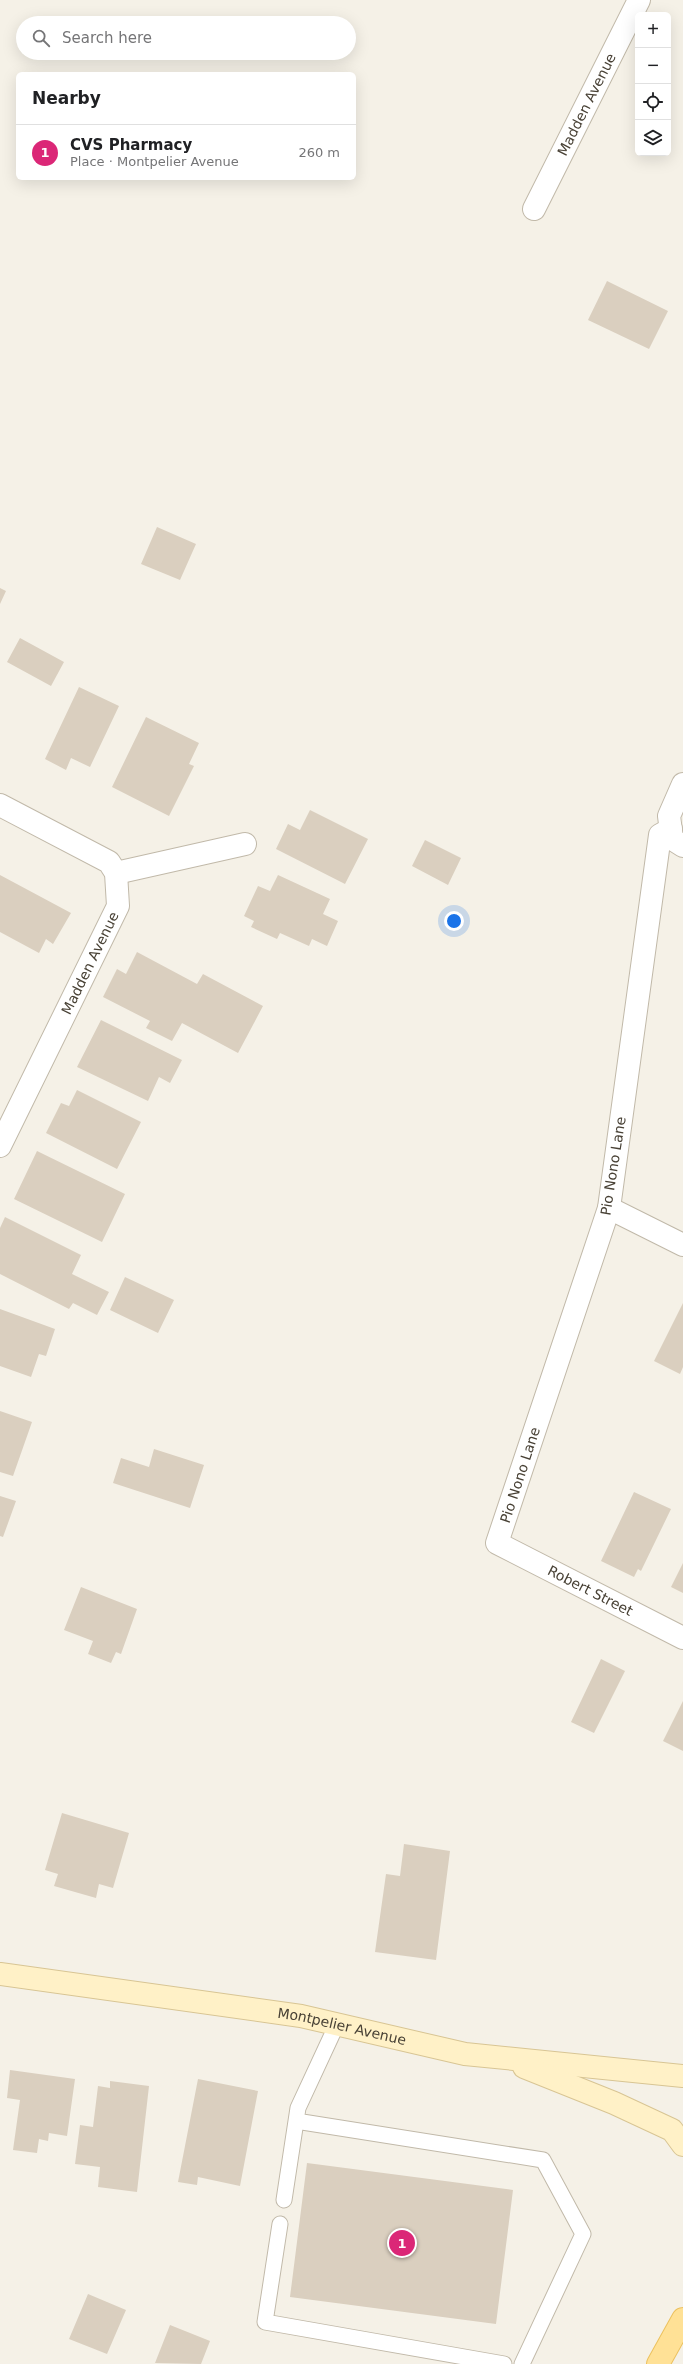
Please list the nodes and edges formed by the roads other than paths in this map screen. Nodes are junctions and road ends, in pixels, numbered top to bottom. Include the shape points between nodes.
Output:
1 (639, 0) edge
2 (534, 209) dead end
3 (683, 784) edge
4 (0, 805) edge
5 (677, 838) edge
6 (245, 844) dead end
7 (116, 873) junction
8 (0, 1146) edge
9 (609, 1208) junction
10 (683, 1246) edge
11 (497, 1543) joint
12 (683, 1638) edge
13 (0, 1974) edge
14 (337, 2024) junction
15 (499, 2057) junction
16 (683, 2076) edge
17 (296, 2121) junction
18 (683, 2145) edge
19 (284, 2200) dead end
20 (280, 2224) dead end
21 (683, 2319) edge
22 (504, 2364) edge
23 (522, 2364) edge
24 (659, 2364) edge

1 - 2 street, Madden Avenue
3 - 5 street, Pio Nono Lane via 669,816
4 - 7 street via 109,862
5 - 9 street, Pio Nono Lane via 660,834
6 - 7 street
7 - 8 street, Madden Avenue via 118,906
9 - 10 street
9 - 11 street, Pio Nono Lane
11 - 12 street, Robert Street
13 - 14 street, Montpelier Avenue via 301,2016
14 - 15 street, Montpelier Avenue via 465,2054
14 - 17 lane via 298,2108
15 - 16 street, Montpelier Avenue
15 - 18 street via 614,2102 672,2130
17 - 19 lane
17 - 23 lane via 543,2160 583,2234
20 - 22 lane via 265,2322
21 - 24 main road

